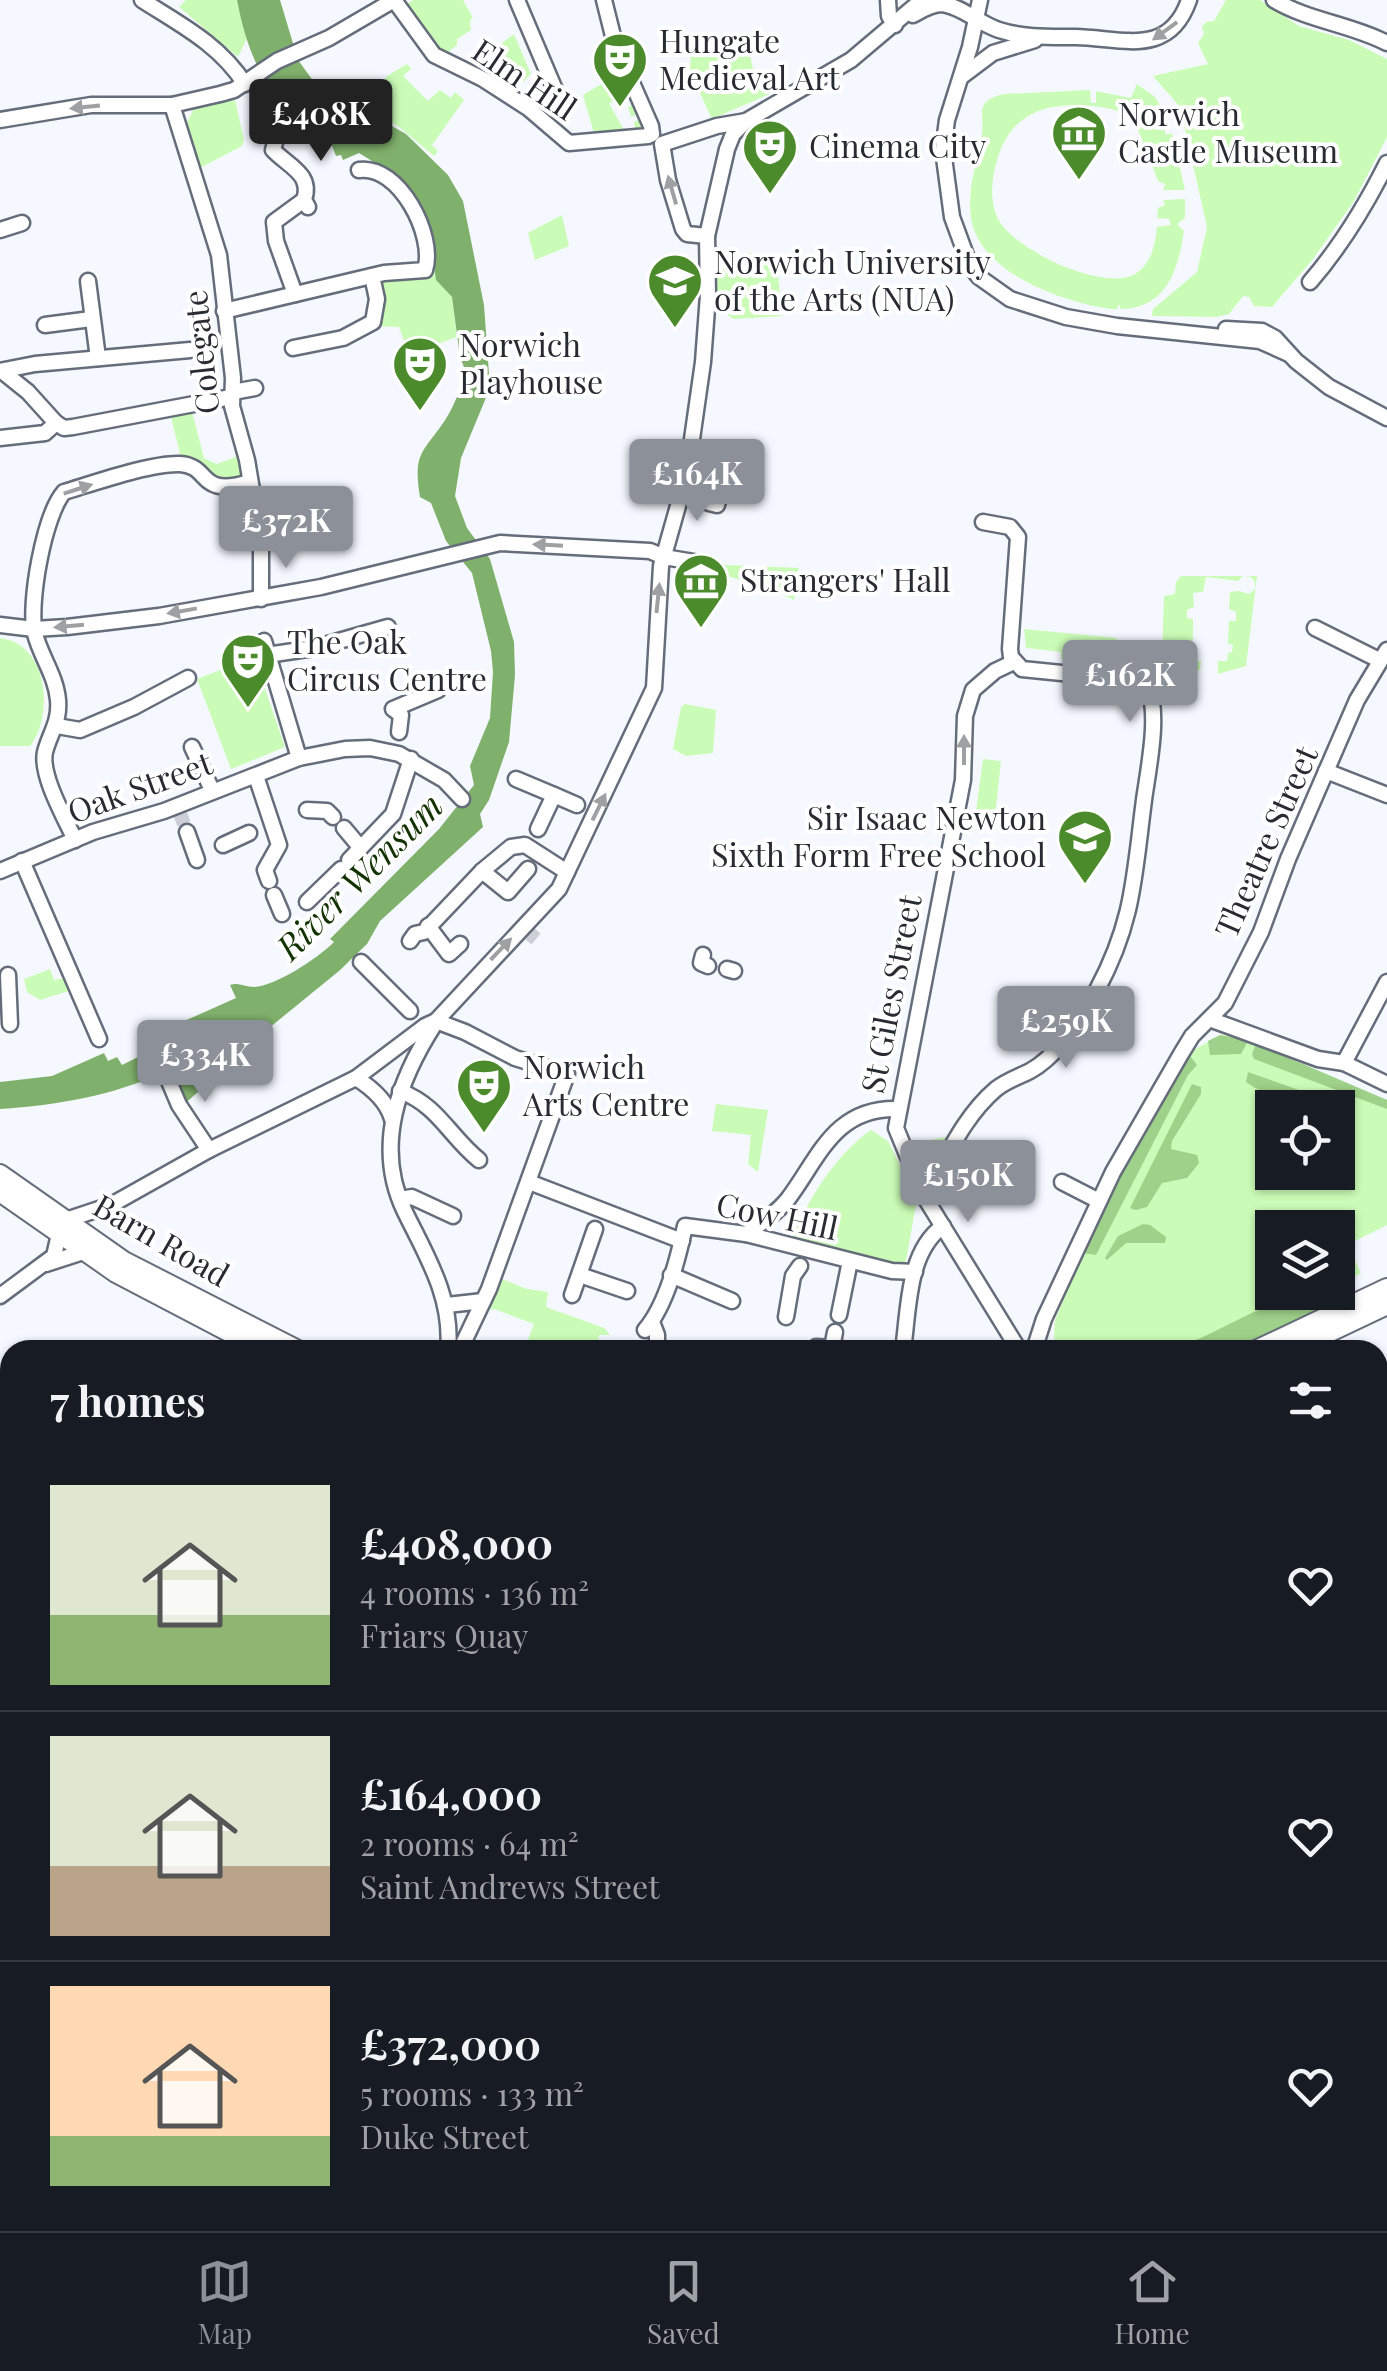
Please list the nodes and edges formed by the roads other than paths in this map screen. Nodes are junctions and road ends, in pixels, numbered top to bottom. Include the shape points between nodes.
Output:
1 (142, 0) edge
2 (394, 0) edge
3 (517, 0) edge
4 (604, 0) edge
5 (888, 0) edge
6 (922, 0) edge
7 (968, 0) edge
8 (980, 0) edge
9 (1189, 0) edge
10 (1274, 0) edge
11 (974, 19) junction
12 (895, 25) junction
13 (1049, 37) junction
14 (1387, 43) edge
15 (961, 78) junction
16 (244, 84) junction
17 (556, 92) dead end
18 (172, 105) junction
19 (0, 120) edge
20 (746, 121) junction
21 (286, 132) dead end
22 (657, 139) junction
23 (1387, 163) edge
24 (359, 170) dead end
25 (22, 223) dead end
26 (0, 230) edge
27 (706, 236) junction
28 (372, 276) junction
29 (88, 281) dead end
30 (1310, 282) dead end
31 (294, 294) junction
32 (224, 312) junction
33 (91, 319) junction
34 (45, 324) dead end
35 (1180, 331) junction
36 (293, 348) dead end
37 (190, 350) dead end
38 (1289, 354) junction
39 (98, 358) junction
40 (1, 371) edge
41 (255, 388) dead end
42 (232, 394) junction
43 (1387, 418) edge
44 (56, 422) junction
45 (0, 438) edge
46 (250, 482) junction
47 (983, 522) dead end
48 (665, 551) junction
49 (694, 562) dead end
50 (261, 599) junction
51 (0, 625) edge
52 (388, 627) dead end
53 (1314, 628) dead end
54 (34, 629) junction
55 (1383, 655) edge
56 (1014, 662) junction
57 (188, 678) dead end
58 (438, 690) dead end
59 (57, 726) junction
60 (192, 747) dead end
61 (402, 747) junction
62 (299, 758) junction
63 (1326, 771) junction
64 (256, 776) junction
65 (516, 779) dead end
66 (212, 790) junction
67 (554, 795) junction
68 (1387, 795) edge
69 (462, 798) dead end
70 (577, 805) dead end
71 (307, 810) dead end
72 (260, 828) junction
73 (186, 832) tunnel mouth
74 (75, 840) junction
75 (526, 841) junction
76 (223, 845) dead end
77 (360, 847) junction
78 (197, 860) dead end
79 (22, 862) junction
80 (528, 869) dead end
81 (0, 871) edge
82 (482, 871) junction
83 (567, 872) junction
84 (307, 902) dead end
85 (282, 914) dead end
86 (428, 926) junction
87 (410, 941) dead end
88 (460, 944) dead end
89 (361, 962) dead end
90 (8, 975) edge
91 (1387, 982) edge
92 (422, 1020) junction
93 (1212, 1020) junction
94 (10, 1024) dead end
95 (100, 1039) dead end
96 (1344, 1063) junction
97 (356, 1078) junction
98 (168, 1079) dead end
99 (1387, 1084) edge
100 (400, 1091) junction
101 (898, 1109) junction
102 (392, 1119) junction
103 (209, 1150) junction
104 (480, 1160) dead end
105 (0, 1174) edge
106 (529, 1182) junction
107 (1062, 1182) dead end
108 (0, 1192) edge
109 (924, 1196) junction
110 (400, 1199) junction
111 (1099, 1202) junction
112 (111, 1205) junction
113 (453, 1216) dead end
114 (598, 1219) junction
115 (943, 1226) junction
116 (62, 1227) junction
117 (684, 1234) junction
118 (746, 1234) junction
119 (88, 1246) junction
120 (805, 1258) junction
121 (850, 1260) junction
122 (45, 1264) junction
123 (915, 1272) junction
124 (580, 1275) junction
125 (671, 1276) junction
126 (1387, 1288) edge
127 (627, 1291) dead end
128 (572, 1295) dead end
129 (0, 1296) edge
130 (483, 1300) junction
131 (732, 1301) dead end
132 (447, 1304) junction
133 (1387, 1305) edge
134 (838, 1315) dead end
135 (786, 1316) dead end
136 (835, 1332) dead end
137 (244, 1340) edge
138 (278, 1340) edge
139 (448, 1340) edge
140 (465, 1340) edge
141 (657, 1340) edge
142 (837, 1340) edge
143 (905, 1340) edge
144 (1024, 1340) edge
145 (1038, 1340) edge
146 (1277, 1340) edge
147 (1313, 1340) edge
148 (0, 2141) edge
149 (0, 2169) edge

1 - 16 street via 211,44
2 - 16 street
2 - 22 street, Elm Hill via 434,55 528,108 565,146
3 - 17 street
4 - 22 street via 615,44
5 - 12 street
6 - 12 street
7 - 11 street
8 - 11 street
9 -> 13 street via 1182,18 1150,41
10 - 14 street
11 - 12 street via 940,4
11 - 13 street via 1012,34
11 - 15 street
12 - 20 street via 851,60
13 - 15 street via 994,54
15 - 35 street via 943,141 944,175 958,238 979,277 1010,299 1066,317
16 - 18 street
18 -> 19 street via 91,105
18 - 32 street, Colegate via 216,239
20 - 22 street, Elm Hill
20 - 27 street via 726,149
21 - 31 street via 273,150 305,179 307,192 306,204 274,222
27 -> 22 street via 687,234
23 - 30 street via 1368,205
24 - 28 street via 378,171 407,198 426,252 425,270
25 - 26 street
27 - 48 street via 707,321 693,443 701,500
28 - 31 street
28 - 36 street via 373,322 343,338
29 - 33 street
31 - 32 street
32 - 42 street, Colegate
33 - 34 street
33 - 39 street
35 - 38 street via 1260,341
35 - 38 street via 1262,331
37 - 39 street
38 - 43 street via 1329,387
39 - 40 street
40 - 44 street
41 - 42 street
42 - 44 street via 73,427
42 - 46 street, Colegate
44 - 45 street via 44,433
46 - 50 street, Colegate via 262,550
54 -> 46 street via 50,520 64,492 180,464 214,487
47 - 56 street via 1010,527 1018,537
48 - 49 street
48 -> 50 street via 481,546
83 -> 48 street via 660,690 657,597
50 -> 54 street
51 - 54 street
52 - 62 street via 314,648 266,648
53 - 55 street
54 - 59 street via 56,691
55 - 63 street, Theatre Street
101 -> 56 street, St Giles Street via 962,780 968,702 980,683
56 - 109 street via 1022,669 1148,687 1153,698 1134,889 1114,956 1079,1023 1042,1064 998,1087 977,1109
57 - 59 street via 86,728
58 - 61 street via 394,709 401,715
59 - 74 street via 45,766
60 - 66 street
61 - 62 street, Oak Street
61 - 69 street
61 - 77 street via 393,814
62 - 64 street, Oak Street
63 - 68 street
63 - 93 street, Theatre Street via 1261,932
64 - 66 street, Oak Street
64 - 72 street
65 - 67 street
66 - 74 street, Oak Street via 178,808
67 - 70 street
67 - 75 street
71 - 77 street via 327,811
72 - 76 street
72 - 85 street via 279,845 266,870
73 - 78 street
74 - 79 street, Oak Street
75 - 82 street
75 - 83 street
77 - 84 street
79 - 81 street, Oak Street
79 - 95 street
80 - 82 street via 508,892
82 - 86 street
92 -> 83 street via 552,898
86 - 87 street
86 - 88 street via 449,954
89 - 92 street
90 - 94 street
91 - 96 street
92 - 97 street
92 - 100 street
92 - 106 street via 567,1074
93 - 96 street
93 - 111 street, Theatre Street via 1192,1036
96 - 99 street
97 - 102 street via 375,1092
97 - 103 street
98 - 103 street
100 - 102 street
100 - 104 street via 442,1117
101 - 109 street, St Giles Street via 897,1136
101 - 118 street via 863,1115 839,1128 778,1211
102 - 110 street via 390,1150
103 - 112 street
105 - 116 main road, Barn Road
106 - 114 street, Cow Hill
106 - 130 street
107 - 111 street
108 - 116 main road, Barn Road
109 - 115 street, St Giles Street
110 - 113 street via 412,1197
110 - 132 street
111 - 145 street
112 - 116 street
112 - 119 street
114 - 117 street, Cow Hill
114 - 124 street
115 - 123 street via 923,1246
115 - 144 street, St Giles Street via 1000,1317
116 - 119 main road, Barn Road
116 - 122 street
117 - 118 street, Cow Hill
117 - 125 street
118 - 120 street, Cow Hill
119 - 122 street
119 - 137 main road, Barn Road via 116,1273
119 - 138 main road, Barn Road
120 - 121 street, Cow Hill
120 - 135 street
121 - 123 street, Cow Hill
121 - 134 street
122 - 129 street
123 - 143 street
124 - 127 street
124 - 128 street
125 - 131 street
125 - 141 street via 649,1326
126 - 146 main road
130 - 132 street
130 - 140 street
132 - 139 street
133 - 147 main road
136 - 142 street
148 - 149 street

